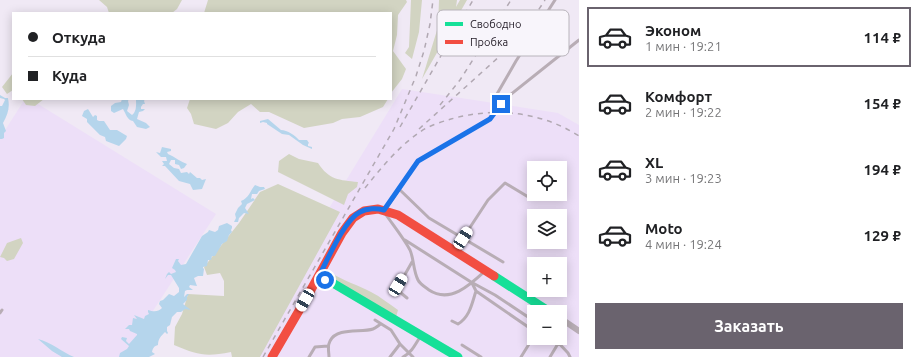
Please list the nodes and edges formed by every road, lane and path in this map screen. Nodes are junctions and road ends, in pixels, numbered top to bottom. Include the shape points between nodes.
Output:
1 (555, 0) edge
2 (548, 10) edge
3 (579, 40) edge
4 (569, 48) edge
5 (519, 56) edge
6 (559, 56) edge
7 (501, 104) junction
8 (399, 189) junction
9 (527, 196) edge
10 (383, 210) junction
11 (463, 238) junction
12 (403, 239) junction
13 (412, 262) junction
14 (503, 262) dead end
15 (485, 271) junction
16 (318, 278) junction
17 (472, 283) junction
18 (476, 291) junction
19 (406, 298) dead end
20 (539, 305) edge
21 (527, 316) edge
22 (375, 320) dead end
23 (452, 321) dead end
24 (567, 323) edge
25 (381, 324) junction
26 (527, 326) edge
27 (579, 331) edge
28 (421, 335) junction
29 (400, 344) junction
30 (462, 345) dead end
31 (528, 345) edge
32 (557, 345) edge
33 (561, 345) edge
34 (328, 346) junction
35 (409, 354) junction
36 (272, 357) edge
37 (309, 357) edge
38 (329, 357) edge
39 (390, 357) edge
40 (403, 357) edge
41 (413, 357) edge
42 (458, 357) edge
43 (481, 357) edge
44 (520, 357) edge
45 (550, 357) edge
46 (570, 357) edge

1 - 2 lane
3 - 4 lane
5 - 7 lane via 497,94
6 - 7 lane
7 - 8 lane via 490,119 418,161
8 - 10 lane
8 - 11 lane via 429,218
9 - 11 lane via 505,183 488,200
10 - 12 lane
10 - 15 street via 398,215
10 - 16 street via 360,212 352,218
11 - 14 lane
12 - 13 lane via 411,253
12 - 17 lane
13 - 17 lane via 418,280 432,292 451,294
13 - 19 lane via 398,285
15 - 17 lane
15 - 20 street
16 - 28 street via 331,282
16 - 36 street
17 - 18 lane
17 - 21 lane via 495,294
18 - 23 lane via 468,315 458,324
18 - 26 lane
22 - 25 lane
24 - 27 street
25 - 29 lane via 391,330
25 - 34 lane via 373,329 340,333
28 - 35 lane
28 - 42 street
29 - 35 lane
29 - 39 lane
30 - 43 lane
31 - 44 lane
32 - 45 lane
33 - 46 lane
34 - 37 lane via 315,347
34 - 38 lane
35 - 40 lane
35 - 41 lane

